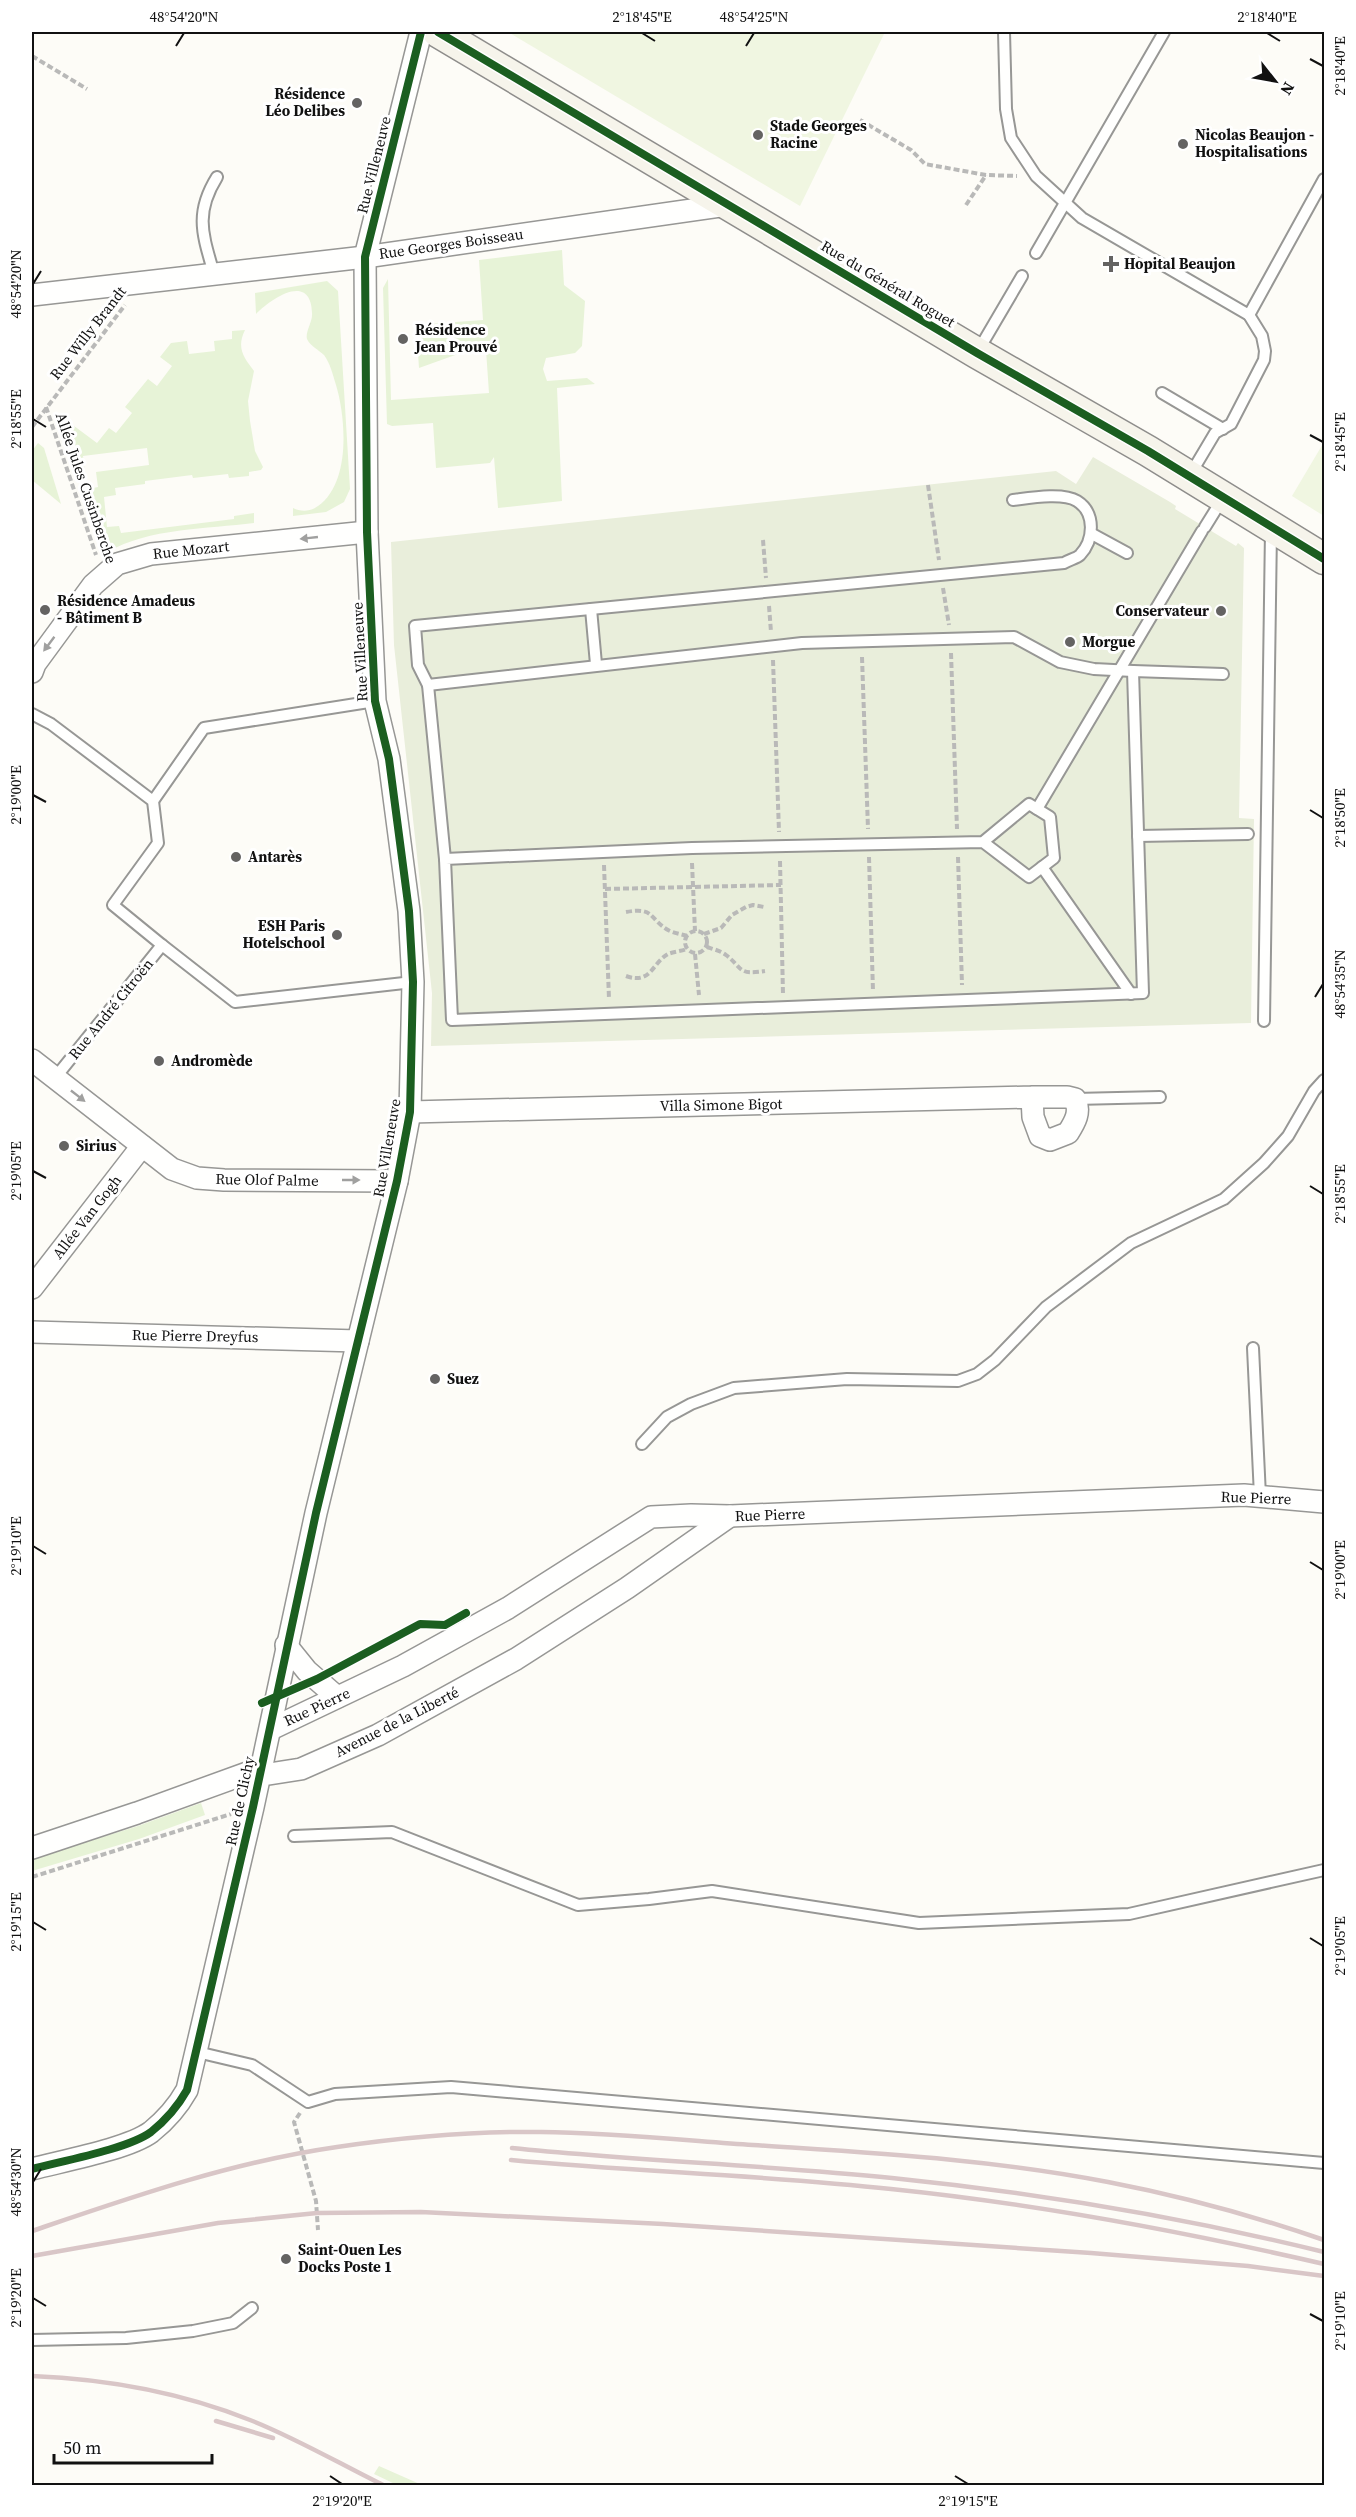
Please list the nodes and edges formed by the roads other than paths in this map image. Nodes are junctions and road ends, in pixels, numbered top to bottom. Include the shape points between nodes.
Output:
1 (421, 32) edge
2 (438, 32) edge
3 (1004, 32) edge
4 (1164, 32) edge
5 (217, 177) dead end
6 (1324, 179) edge
7 (727, 205) junction
8 (1065, 205) junction
9 (1036, 253) dead end
10 (364, 257) junction
11 (214, 274) junction
12 (1022, 276) dead end
13 (32, 295) edge
14 (1249, 315) junction
15 (977, 353) junction
16 (1162, 393) dead end
17 (1223, 429) junction
18 (1188, 477) junction
19 (1223, 498) junction
20 (1013, 500) dead end
21 (1272, 527) junction
22 (367, 532) junction
23 (1092, 534) junction
24 (1126, 553) dead end
25 (1324, 559) edge
26 (591, 609) junction
27 (596, 664) junction
28 (1120, 670) junction
29 (1133, 671) junction
30 (32, 672) edge
31 (1223, 674) dead end
32 (428, 685) junction
33 (375, 701) junction
34 (32, 714) edge
35 (153, 801) junction
36 (1037, 809) junction
37 (1248, 834) dead end
38 (1138, 836) junction
39 (983, 842) junction
40 (445, 859) junction
41 (1042, 867) junction
42 (162, 945) junction
43 (413, 982) junction
44 (1131, 994) junction
45 (1264, 1021) dead end
46 (32, 1060) edge
47 (55, 1078) junction
48 (1324, 1080) edge
49 (1032, 1097) junction
50 (1160, 1097) dead end
51 (1075, 1100) junction
52 (410, 1112) junction
53 (142, 1146) junction
54 (397, 1180) junction
55 (32, 1287) edge
56 (32, 1332) edge
57 (358, 1341) junction
58 (1253, 1348) dead end
59 (642, 1444) dead end
60 (1260, 1496) junction
61 (1324, 1502) edge
62 (730, 1516) junction
63 (286, 1645) junction
64 (337, 1697) junction
65 (271, 1728) junction
66 (261, 1768) junction
67 (294, 1836) dead end
68 (32, 1848) edge
69 (1324, 1870) edge
70 (197, 2052) junction
71 (1324, 2163) edge
72 (32, 2169) edge
73 (252, 2308) dead end
74 (32, 2340) edge

1 - 10 street, Rue Villeneuve
2 - 7 main road, Rue du Général Roguet
3 - 8 lane via 1006,109 1011,138 1036,177
4 - 8 lane
5 - 11 lane via 202,209 204,240
6 - 14 lane
7 - 10 street, Rue Georges Boisseau
7 - 15 main road, Rue du Général Roguet
8 - 9 lane
8 - 14 lane
10 - 11 street, Rue Georges Boisseau
10 - 22 street, Rue Villeneuve
11 - 13 street, Rue Georges Boisseau
12 - 15 lane
14 - 17 lane via 1262,336 1264,360 1231,424
15 - 18 main road, Rue du Général Roguet
16 - 17 lane
17 - 18 lane via 1215,433
18 - 19 main road, Rue du Général Roguet
19 - 21 main road, Rue du Général Roguet
19 - 28 lane
20 - 23 lane via 1053,496 1077,501 1090,517
21 - 25 main road, Rue du Général Roguet
21 - 45 lane
22 -> 30 street, Rue Mozart via 151,554 117,564 87,594
22 - 33 street, Rue Villeneuve
23 - 24 lane
23 - 26 lane via 1080,556 1064,563
26 - 27 lane
26 - 32 lane via 414,626 418,665
27 - 28 lane via 773,646 1014,637 1060,662
27 - 32 lane
28 - 29 lane
28 - 36 lane
29 - 31 lane
29 - 38 lane
32 - 40 lane
33 - 35 lane via 204,728
33 - 43 street, Rue Villeneuve via 389,759 409,911
34 - 35 lane
35 - 42 lane, Rue André Citroën via 158,843 113,906
36 - 39 lane via 1029,804
36 - 41 lane via 1050,817 1054,858
37 - 38 lane
38 - 44 lane via 1143,993
39 - 40 lane via 692,848
39 - 41 lane via 1029,877
40 - 44 lane via 452,1020
41 - 44 lane
42 - 43 lane via 235,1002
42 - 47 lane, Rue André Citroën
43 - 52 street, Rue Villeneuve
46 - 47 street, Rue Olof Palme
47 -> 53 street, Rue Olof Palme
48 - 59 lane via 1288,1136 1224,1199 1131,1243 1046,1307 977,1374 958,1381 847,1379 734,1388 667,1417
49 - 51 street, Villa Simone Bigot
49 - 51 street via 1035,1128 1040,1136 1050,1140 1068,1133 1073,1125 1078,1107
49 - 52 street, Villa Simone Bigot
50 - 51 lane
52 - 54 street, Rue Villeneuve
53 -> 54 street, Rue Olof Palme via 172,1169 196,1178
53 - 55 street, Allée Van Gogh
54 - 57 street, Rue Villeneuve
56 - 57 street, Rue Pierre Dreyfus
57 - 63 street, Rue de Clichy
58 - 60 lane
60 - 61 street, Rue Pierre
60 - 62 street, Rue Pierre
62 - 64 street, Rue Pierre via 651,1517 508,1608
62 - 66 street, Avenue de la Liberté via 516,1659 378,1735 302,1769 269,1774
63 - 64 street via 307,1671
63 - 65 street, Rue de Clichy
64 - 65 street, Rue Pierre
65 - 66 street, Rue de Clichy
66 - 68 street, Avenue de la Liberté
66 - 70 street, Rue de Clichy
67 - 69 lane via 392,1832 578,1905 712,1891 919,1923 1129,1914
70 - 71 lane via 252,2065 308,2102 336,2094 451,2087
70 - 72 street, Rue de Clichy via 187,2090 164,2121 149,2133 131,2142
73 - 74 lane via 233,2323 193,2331 126,2338

